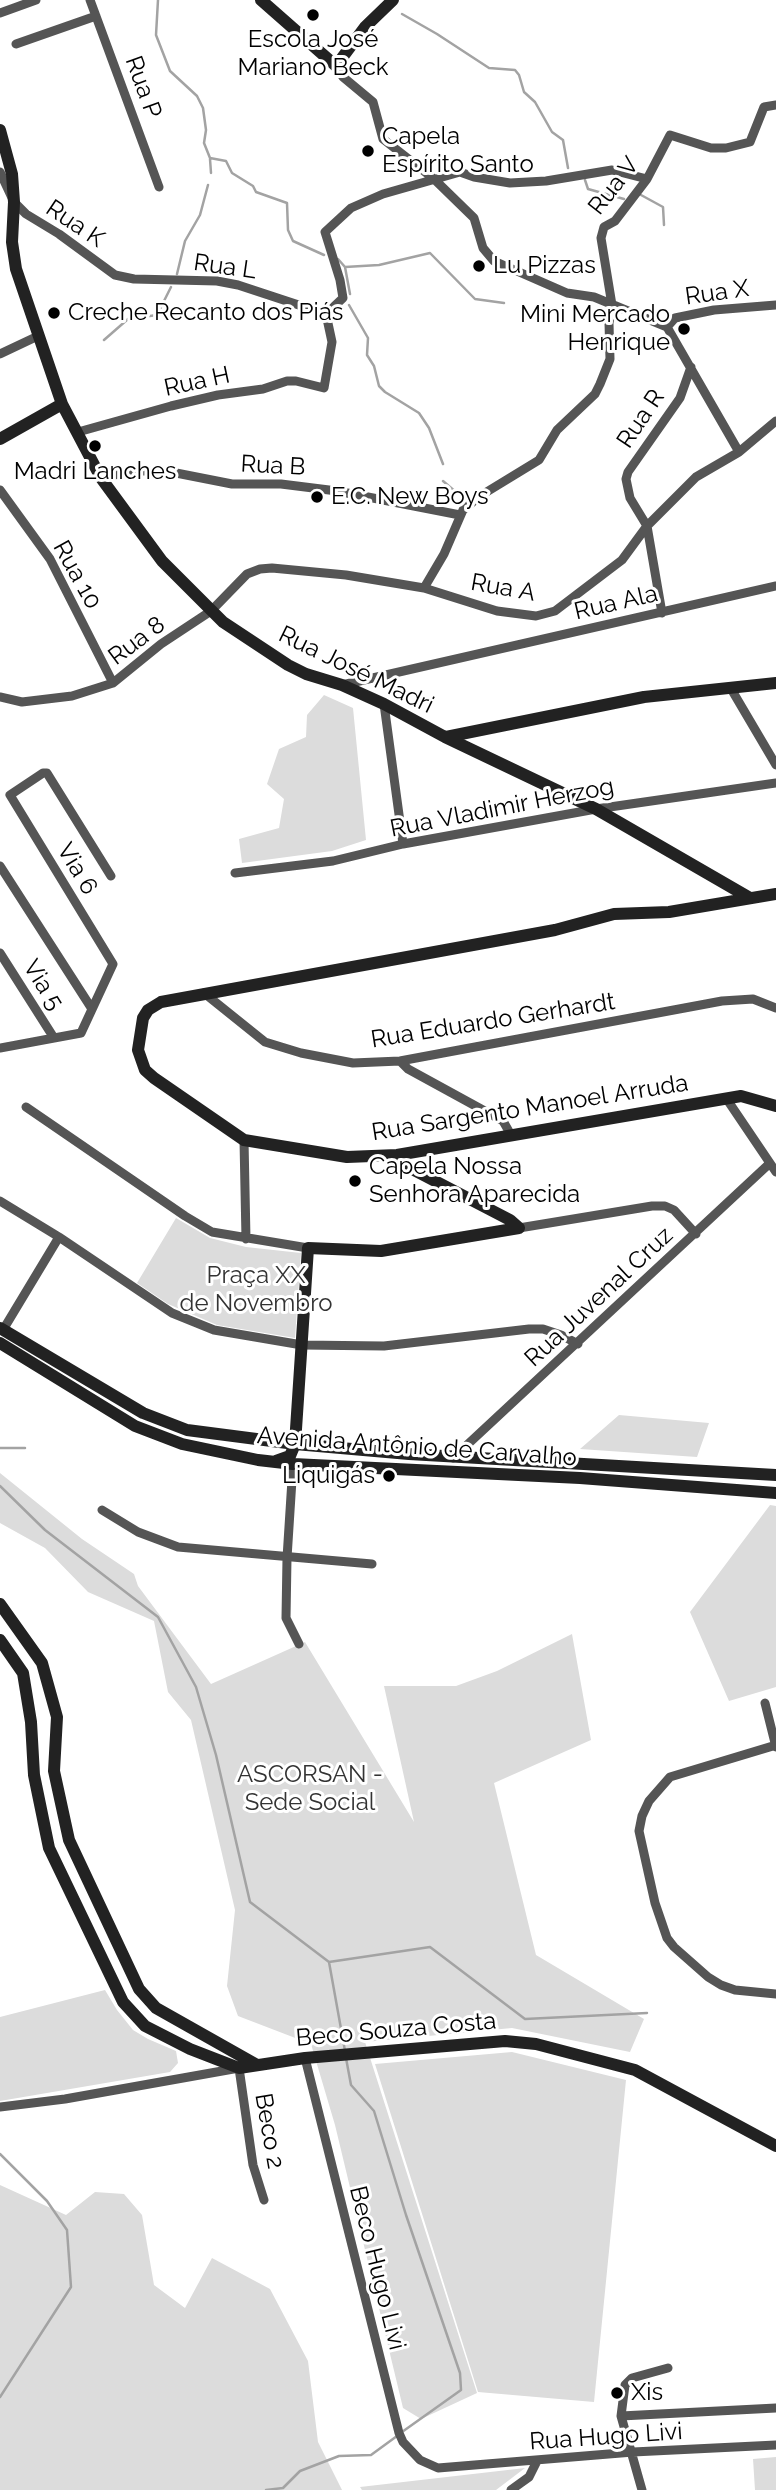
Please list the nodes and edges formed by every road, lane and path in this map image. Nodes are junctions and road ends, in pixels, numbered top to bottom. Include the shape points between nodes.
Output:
1 (36, 0) edge
2 (90, 0) edge
3 (261, 0) edge
4 (393, 0) edge
5 (0, 13) edge
6 (96, 16) junction
7 (16, 44) dead end
8 (336, 66) junction
9 (776, 105) edge
10 (0, 130) edge
11 (0, 172) edge
12 (434, 178) junction
13 (647, 179) junction
14 (159, 187) dead end
15 (14, 202) junction
16 (115, 275) joint
17 (612, 305) junction
18 (776, 305) edge
19 (326, 314) junction
20 (667, 327) junction
21 (38, 336) junction
22 (0, 354) edge
23 (691, 367) junction
24 (62, 404) junction
25 (776, 421) edge
26 (78, 432) junction
27 (0, 439) edge
28 (739, 452) junction
29 (102, 478) junction
30 (0, 490) edge
31 (460, 515) junction
32 (647, 526) junction
33 (776, 586) edge
34 (424, 588) junction
35 (211, 611) junction
36 (662, 613) junction
37 (776, 682) edge
38 (113, 684) junction
39 (342, 685) junction
40 (730, 687) junction
41 (0, 697) edge
42 (384, 704) junction
43 (445, 737) junction
44 (776, 765) edge
45 (776, 783) edge
46 (596, 808) junction
47 (403, 844) junction
48 (0, 866) edge
49 (235, 873) dead end
50 (111, 876) dead end
51 (776, 894) edge
52 (750, 898) junction
53 (0, 953) edge
54 (204, 993) junction
55 (776, 1008) edge
56 (92, 1009) junction
57 (54, 1038) junction
58 (0, 1048) edge
59 (400, 1061) junction
60 (726, 1098) junction
61 (776, 1106) edge
62 (26, 1107) dead end
63 (511, 1135) junction
64 (244, 1140) junction
65 (397, 1155) junction
66 (773, 1168) edge
67 (0, 1201) edge
68 (519, 1228) junction
69 (696, 1234) junction
70 (59, 1237) junction
71 (246, 1239) junction
72 (308, 1248) junction
73 (1, 1333) edge
74 (578, 1344) junction
75 (302, 1345) junction
76 (295, 1444) junction
77 (318, 1446) junction
78 (453, 1458) junction
79 (273, 1462) junction
80 (293, 1464) junction
81 (776, 1475) edge
82 (776, 1493) edge
83 (102, 1510) dead end
84 (287, 1558) junction
85 (372, 1564) dead end
86 (0, 1604) edge
87 (0, 1640) edge
88 (299, 1644) dead end
89 (765, 1703) dead end
90 (776, 1746) edge
91 (54, 1771) junction
92 (34, 1775) junction
93 (776, 1994) edge
94 (305, 2058) junction
95 (257, 2065) junction
96 (239, 2068) junction
97 (0, 2108) edge
98 (776, 2146) edge
99 (264, 2200) dead end
100 (668, 2368) dead end
101 (776, 2408) edge
102 (621, 2416) junction
103 (776, 2445) edge
104 (633, 2452) junction
105 (537, 2461) junction
106 (438, 2468) joint
107 (511, 2490) edge
108 (642, 2490) edge

1 - 5 street
2 - 6 street, Rua P
3 - 8 street
4 - 8 street via 365,27
6 - 7 street
6 - 14 street, Rua P
8 - 12 street via 373,102 383,139
9 - 13 street, Rua V via 764,107 750,142 711,148 670,135
10 - 15 street, Rua José Madri
11 - 15 street
12 - 13 street via 460,172 510,183 611,170
12 - 17 street via 475,219 483,248 494,261 567,292
12 - 19 street via 351,208 327,228 325,236 343,298
13 - 17 street, Rua V via 604,227 601,238
15 - 16 street, Rua K
15 - 21 street, Rua José Madri via 16,269
16 - 19 street, Rua L via 217,281
17 - 20 street
17 - 31 street via 610,359 595,394 557,430 538,460 480,496
18 - 20 street, Rua X via 714,310 675,318
19 - 26 street, Rua H via 332,342 324,388 287,381
20 - 23 street
21 - 22 street
21 - 24 street, Rua José Madri
23 - 28 street
23 - 32 street, Rua R via 680,398 628,472 627,488
24 - 26 street, Rua José Madri
24 - 27 street
25 - 28 street, Rua A
26 - 29 street, Rua José Madri
28 - 32 street, Rua A via 696,477
29 - 31 street, Rua B via 131,471 166,471 232,484 337,491
29 - 35 street, Rua José Madri via 162,561
30 - 38 street, Rua 10 via 50,559
31 - 34 street
32 - 34 street, Rua A via 622,560 555,611 536,616 497,611
32 - 36 street, Rua R
33 - 36 street, Rua Ala
34 - 35 street, Rua A via 272,568 247,574
35 - 38 street, Rua 8
35 - 39 street, Rua José Madri via 289,665
36 - 39 street, Rua Ala
37 - 40 street
38 - 41 street, Rua 8 via 72,696 22,702
39 - 42 street, Rua José Madri
40 - 43 street via 644,698
40 - 44 street
42 - 43 street, Rua José Madri
42 - 47 street
43 - 46 street, Rua José Madri
45 - 46 street, Rua Vladimir Herzog
46 - 47 street, Rua Vladimir Herzog
46 - 52 street, Rua José Madri
47 - 49 street, Rua Vladimir Herzog via 333,861
48 - 56 street
50 - 56 street, Via 6 via 47,774 9,795 113,964
51 - 52 street
52 - 54 street via 669,912 614,914 555,930
53 - 57 street, Via 5
54 - 59 street, Rua Eduardo Gerhardt via 265,1042 354,1063
54 - 64 street, Rua Sargento Manoel Arruda via 161,1002 148,1010 138,1050 145,1070 154,1078
55 - 59 street, Rua Eduardo Gerhardt via 753,999 722,1001
56 - 57 street via 81,1033
57 - 58 street
59 - 63 street via 503,1121
60 - 61 street, Rua Sargento Manoel Arruda via 741,1096
60 - 63 street, Rua Sargento Manoel Arruda
60 - 66 street
62 - 71 street via 185,1216 212,1232
63 - 65 street, Rua Sargento Manoel Arruda
64 - 65 street, Rua Sargento Manoel Arruda via 347,1157
64 - 71 street
65 - 68 street via 410,1168
66 - 69 street, Rua Juvenal Cruz
67 - 70 street
68 - 69 street via 665,1206
68 - 72 street via 380,1251
69 - 74 street, Rua Juvenal Cruz
70 - 73 street
70 - 75 street via 192,1323
71 - 72 street
72 - 75 street
73 - 76 street, Avenida Antônio de Carvalho via 143,1413 187,1430
73 - 79 street, Avenida Antônio de Carvalho via 135,1426 182,1444
74 - 75 street via 529,1328 384,1346
74 - 78 street, Rua Juvenal Cruz
75 - 76 street
76 - 77 street, Avenida Antônio de Carvalho
76 - 79 street via 290,1456
77 - 78 street, Avenida Antônio de Carvalho
77 - 80 street via 300,1450
78 - 81 street, Avenida Antônio de Carvalho
79 - 80 street, Avenida Antônio de Carvalho
80 - 82 street, Avenida Antônio de Carvalho
80 - 84 street
83 - 84 street via 138,1532 178,1547
84 - 85 street
84 - 88 street via 286,1618
86 - 91 street via 42,1663 57,1717
87 - 92 street via 23,1672
89 - 90 street
90 - 93 street via 670,1777 649,1801 639,1831 655,1903 674,1947 721,1985
91 - 92 street
91 - 95 street via 69,1840 139,1989 156,2008
92 - 96 street via 49,1848 123,2002 145,2026
94 - 95 street, Beco Souza Costa
94 - 98 street, Beco Souza Costa via 505,2041 536,2044 635,2070
94 - 106 street, Beco Hugo Livi via 398,2432 420,2460
95 - 96 street, Beco Souza Costa
96 - 97 street, Beco Souza Costa
96 - 99 street, Beco 2 via 253,2165
100 - 102 street via 627,2381
101 - 102 street
102 - 104 street
103 - 104 street, Rua Hugo Livi
104 - 105 street, Rua Hugo Livi
104 - 108 street
105 - 106 street, Rua Hugo Livi
105 - 107 street via 529,2477

